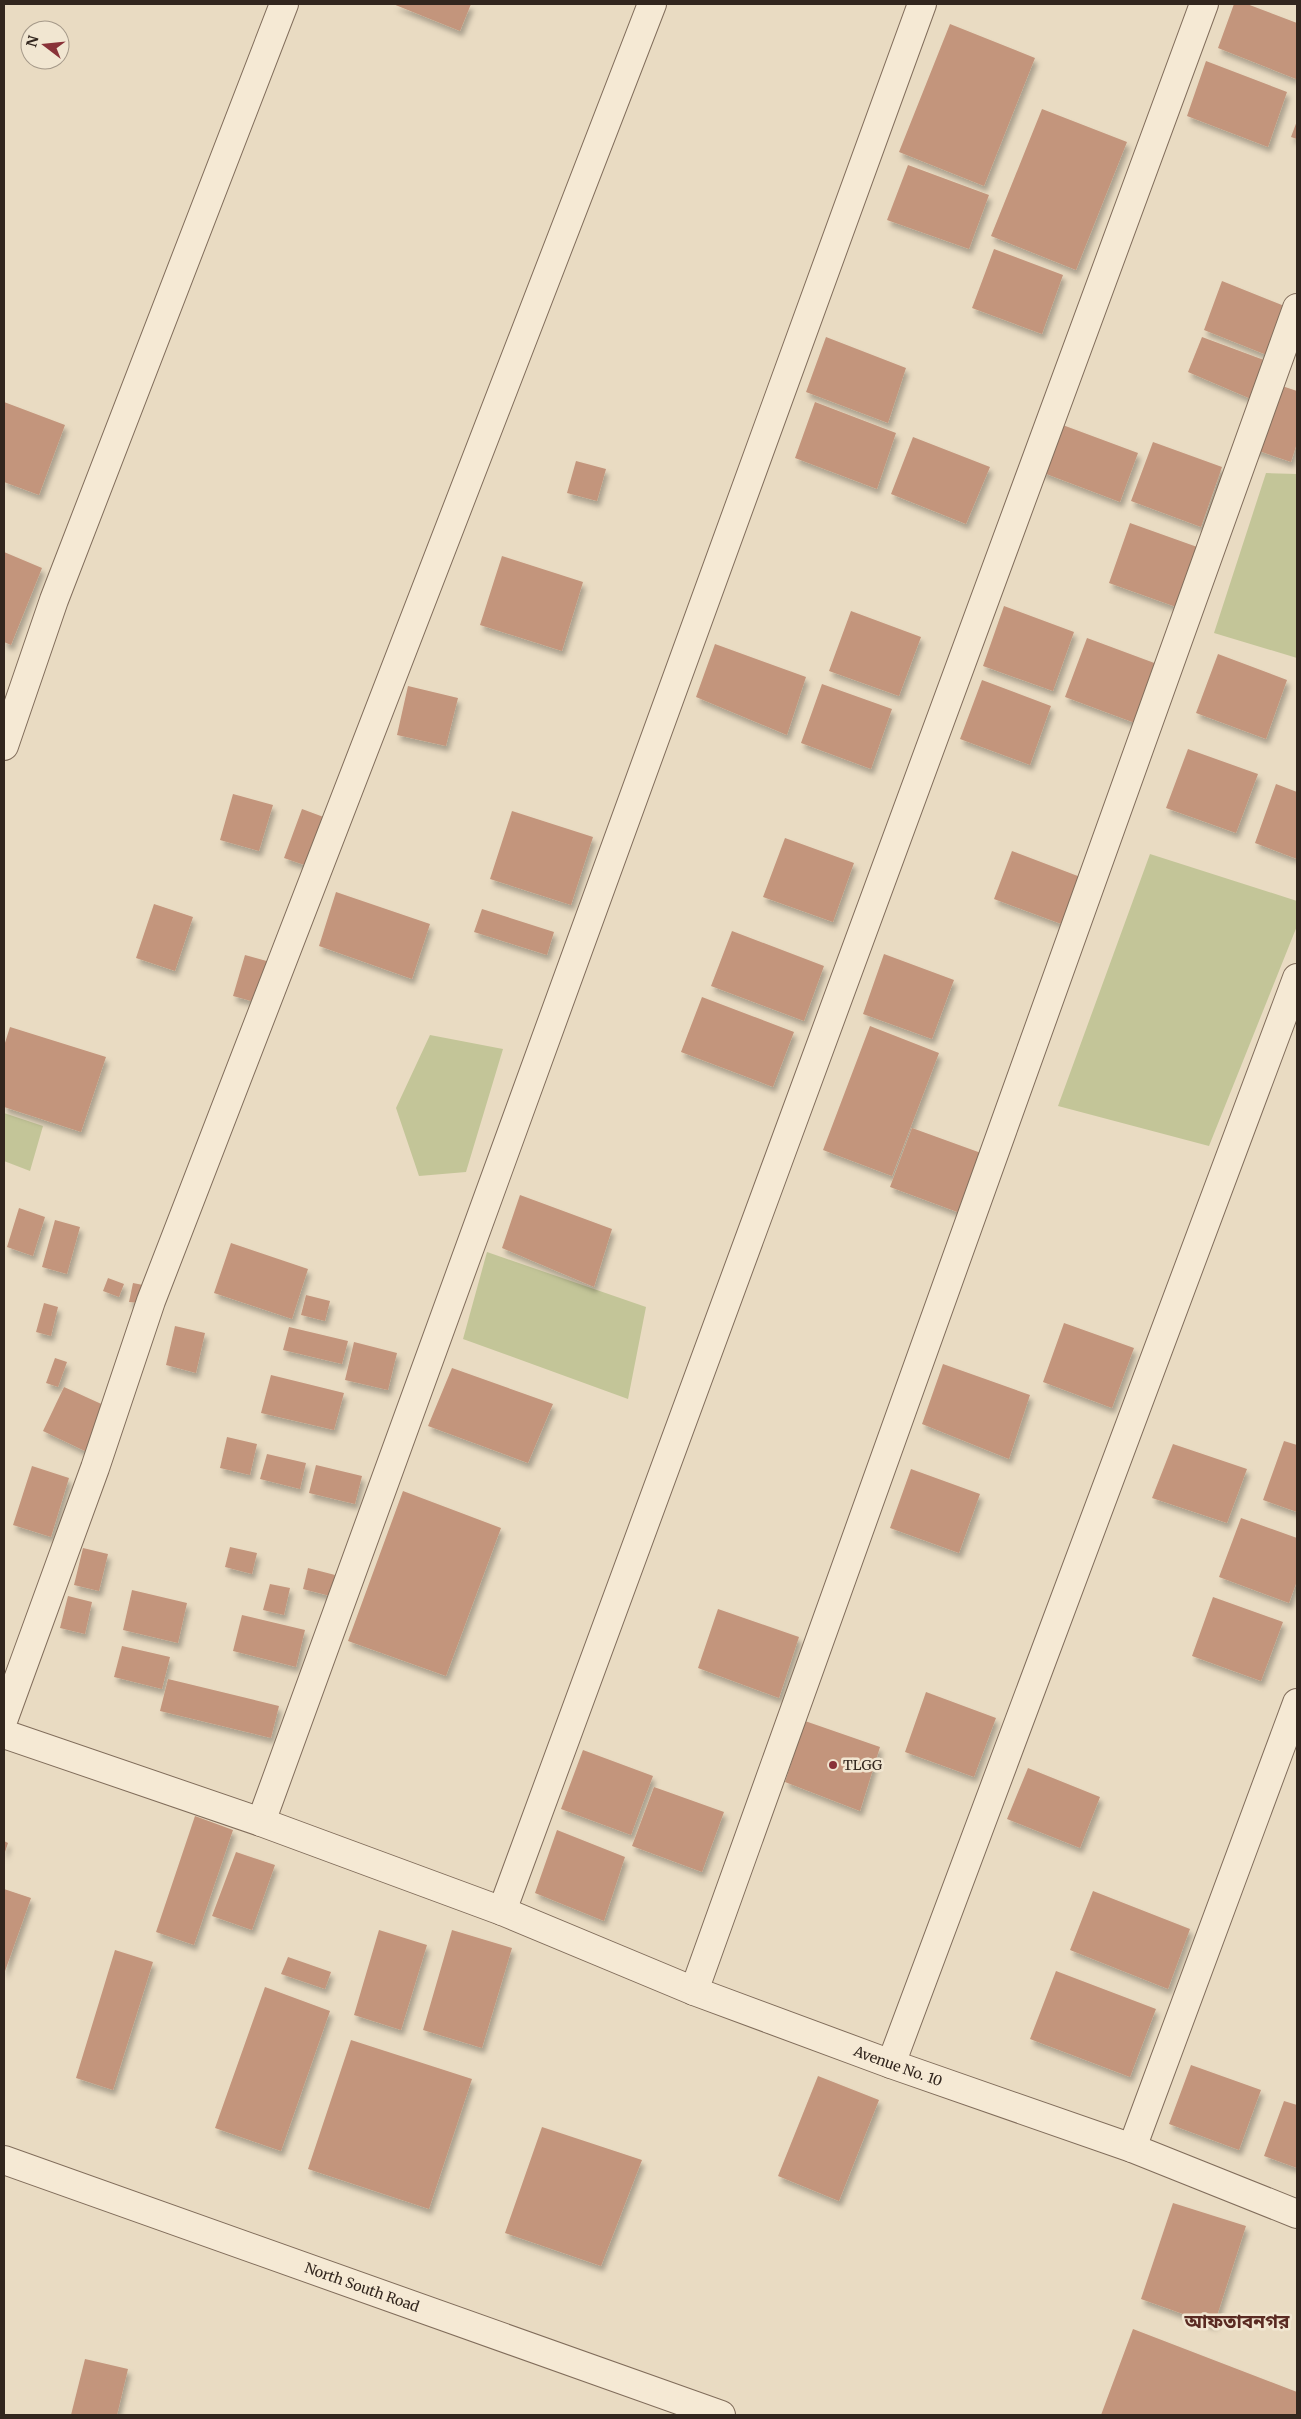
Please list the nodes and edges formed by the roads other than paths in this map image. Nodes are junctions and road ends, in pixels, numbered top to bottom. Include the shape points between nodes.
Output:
1 (284, 4) edge
2 (652, 4) edge
3 (922, 4) edge
4 (1204, 4) edge
5 (1297, 308) edge
6 (4, 746) edge
7 (1297, 978) edge
8 (1297, 1703) edge
9 (4, 1718) edge
10 (4, 1734) edge
11 (261, 1822) junction
12 (502, 1911) junction
13 (694, 1990) junction
14 (891, 2064) junction
15 (1132, 2148) junction
16 (4, 2160) edge
17 (1297, 2214) edge
18 (720, 2415) edge

1 - 6 street via 54,600
2 - 9 street via 152,1301
3 - 11 street
4 - 12 street
5 - 13 street
7 - 14 street
8 - 15 street
10 - 11 street, Avenue No. 10
11 - 12 street, Avenue No. 10
12 - 13 street, Avenue No. 10
13 - 14 street, Avenue No. 10
14 - 15 street, Avenue No. 10
15 - 17 street, Avenue No. 10
16 - 18 street, North South Road

